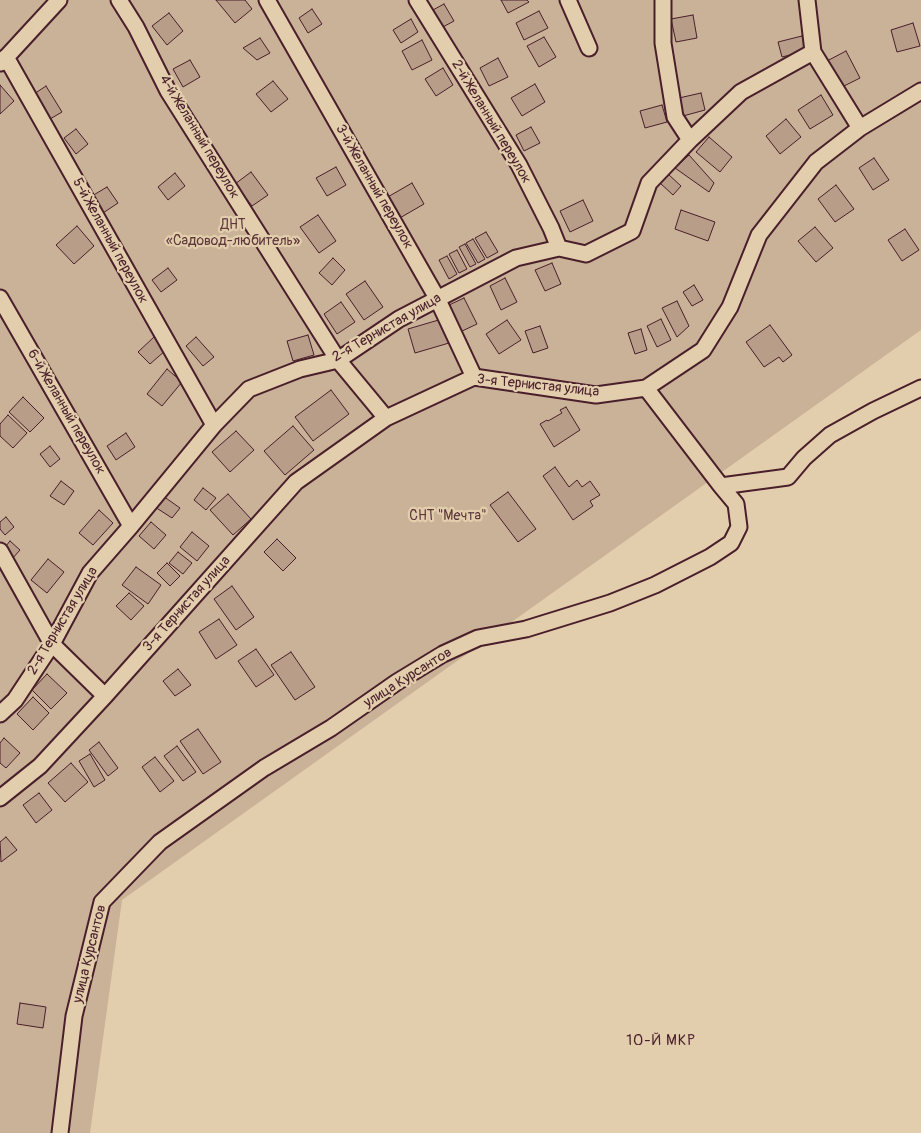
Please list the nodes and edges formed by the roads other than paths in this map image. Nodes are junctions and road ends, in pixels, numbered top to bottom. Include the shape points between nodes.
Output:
1 (59, 0) edge
2 (119, 0) edge
3 (267, 0) edge
4 (417, 0) edge
5 (568, 0) edge
6 (663, 0) edge
7 (807, 0) edge
8 (589, 48) dead end
9 (813, 52) junction
10 (3, 60) edge
11 (921, 91) edge
12 (860, 128) junction
13 (690, 140) junction
14 (559, 248) junction
15 (0, 298) edge
16 (438, 298) junction
17 (338, 360) junction
18 (474, 377) junction
19 (646, 388) junction
20 (921, 388) edge
21 (386, 418) junction
22 (214, 425) junction
23 (721, 486) junction
24 (131, 526) junction
25 (0, 551) edge
26 (52, 644) junction
27 (105, 696) junction
28 (0, 714) edge
29 (0, 798) edge
30 (60, 1133) edge

1 - 10 street
2 - 17 street, 4-й Желанный переулок via 168,91
3 - 16 street, 3-й Желанный переулок
4 - 14 street, 2-й Желанный переулок via 519,164
5 - 8 street
6 - 13 street via 663,44 675,118
7 - 9 street
9 - 12 street
9 - 13 street, 2-я Тернистая улица via 741,92
10 - 22 street, 5-й Желанный переулок
11 - 12 street, 3-я Тернистая улица
12 - 19 street, 3-я Тернистая улица via 816,162 759,235 730,308 703,350
13 - 14 street, 2-я Тернистая улица via 649,183 632,231 586,254
14 - 16 street, 2-я Тернистая улица via 516,258
15 - 24 street, 6-й Желанный переулок
16 - 17 street, 2-я Тернистая улица via 399,319
16 - 18 street, 3-й Желанный переулок
17 - 21 street, 4-й Желанный переулок
17 - 22 street, 2-я Тернистая улица via 250,389
18 - 19 street, 3-я Тернистая улица via 596,394
18 - 21 street, 3-я Тернистая улица
19 - 23 street, улица Курсантов
20 - 23 street via 830,435 788,477
21 - 27 street, 3-я Тернистая улица via 296,482
22 - 24 street, 2-я Тернистая улица
23 - 30 street, улица Курсантов via 736,504 739,527 731,543 710,557 655,586 610,603 526,629 478,638 443,654 264,768 160,842 102,902 74,1016
24 - 26 street, 2-я Тернистая улица via 90,573
25 - 26 street
26 - 27 street
26 - 28 street, 2-я Тернистая улица via 14,700
27 - 29 street, 3-я Тернистая улица via 40,766

